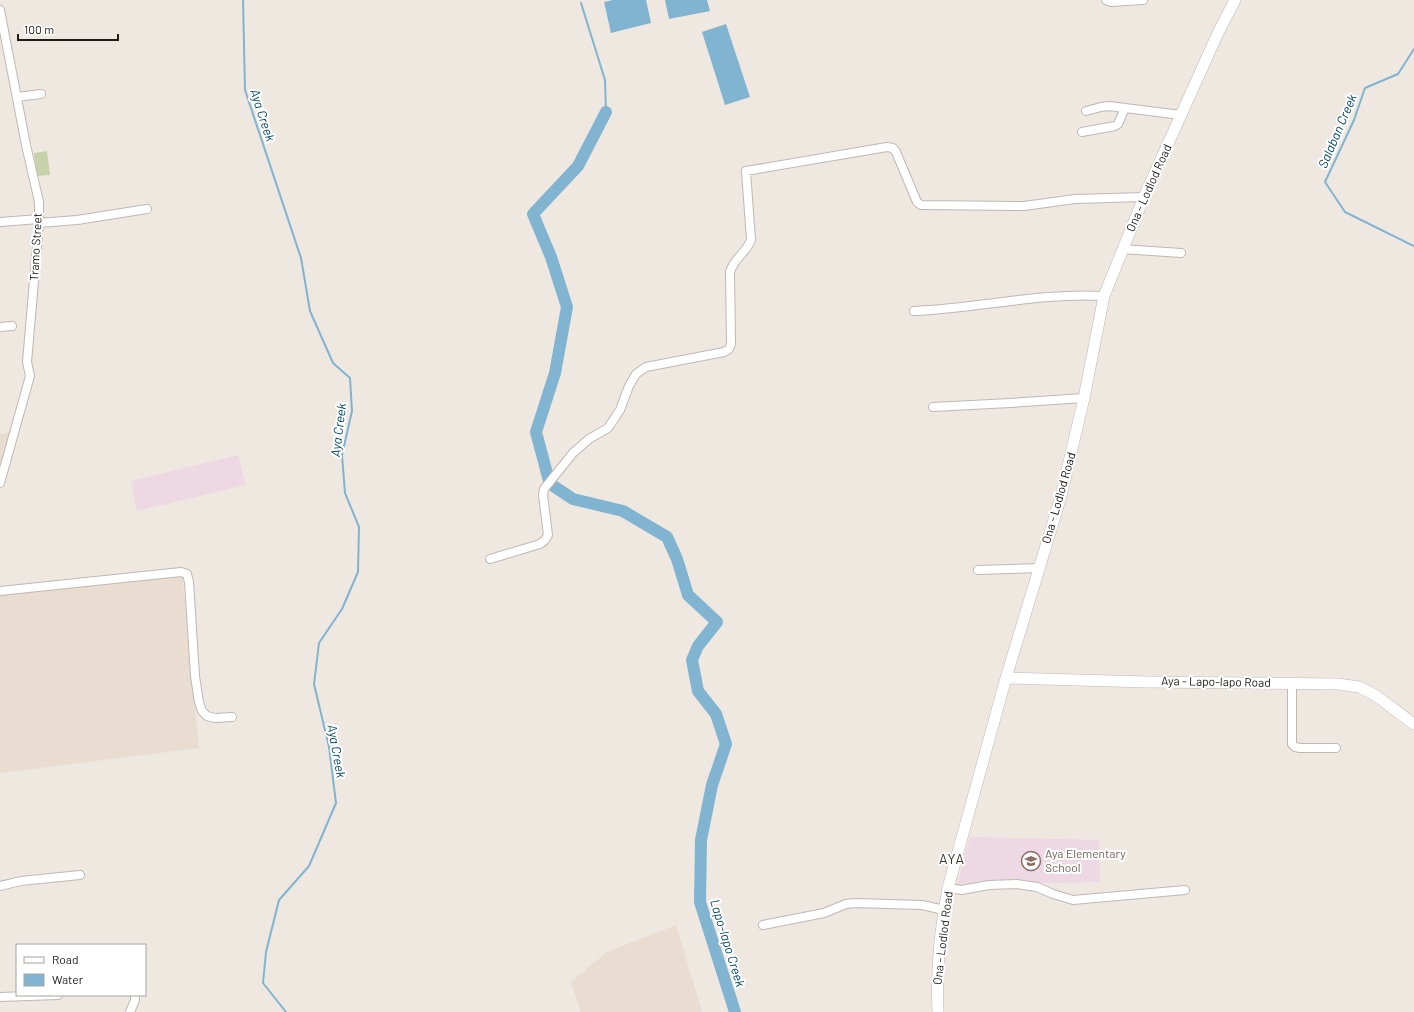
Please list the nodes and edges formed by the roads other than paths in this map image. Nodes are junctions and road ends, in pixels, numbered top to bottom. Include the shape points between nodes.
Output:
1 (1106, 0) edge
2 (1143, 0) edge
3 (1235, 0) edge
4 (0, 10) edge
5 (41, 94) dead end
6 (17, 97) junction
7 (1125, 108) junction
8 (1086, 111) dead end
9 (1181, 115) junction
10 (1082, 132) dead end
11 (1144, 197) junction
12 (148, 210) dead end
13 (39, 221) junction
14 (0, 222) edge
15 (1122, 249) junction
16 (1181, 253) dead end
17 (1104, 296) junction
18 (914, 311) dead end
19 (12, 326) dead end
20 (0, 327) edge
21 (1084, 398) junction
22 (933, 407) dead end
23 (0, 483) edge
24 (490, 559) dead end
25 (1039, 568) junction
26 (978, 570) dead end
27 (0, 591) edge
28 (1006, 678) junction
29 (1292, 683) junction
30 (232, 717) dead end
31 (1414, 724) edge
32 (1336, 748) dead end
33 (80, 875) dead end
34 (0, 886) edge
35 (948, 888) junction
36 (1185, 890) dead end
37 (944, 910) junction
38 (762, 925) dead end
39 (29, 996) edge
40 (134, 996) edge
41 (0, 997) edge
42 (130, 1012) edge
43 (938, 1012) edge

1 - 2 street
3 - 9 main road, Ona - Lodlod Road
4 - 6 street, Tramo Street
5 - 6 street
6 - 13 street, Tramo Street via 39,202
7 - 8 street via 1101,106
7 - 9 street
7 - 10 street via 1115,126
9 - 11 main road, Ona - Lodlod Road
11 - 15 main road, Ona - Lodlod Road
11 - 24 street via 1075,199 1024,206 921,205 917,202 896,152 893,148 887,147 746,171 751,240 749,247 734,262 730,272 729,349 711,355 646,366 636,374 620,410 608,428 589,439 573,453 544,489 548,535 545,540 540,544
12 - 13 street via 77,220
13 - 14 street
13 - 23 street, Tramo Street via 27,362 30,376
15 - 16 street
15 - 17 main road, Ona - Lodlod Road
17 - 18 street via 1076,294
17 - 21 main road, Ona - Lodlod Road
19 - 20 street
21 - 22 street
21 - 25 main road, Ona - Lodlod Road via 1061,496
25 - 26 street
25 - 28 main road, Ona - Lodlod Road
27 - 30 street via 181,572 187,574 199,702 207,716
28 - 29 main road, Aya - Lapo-lapo Road
28 - 35 main road, Ona - Lodlod Road
29 - 31 main road, Aya - Lapo-lapo Road via 1359,687 1375,694
29 - 32 street via 1292,744 1300,748
33 - 34 street via 21,881
35 - 36 street via 967,889 1016,884 1037,887 1073,900
35 - 37 main road, Ona - Lodlod Road
37 - 38 street via 922,905 855,903 824,913
37 - 43 main road, Ona - Lodlod Road via 938,964
39 - 41 street
40 - 42 street

